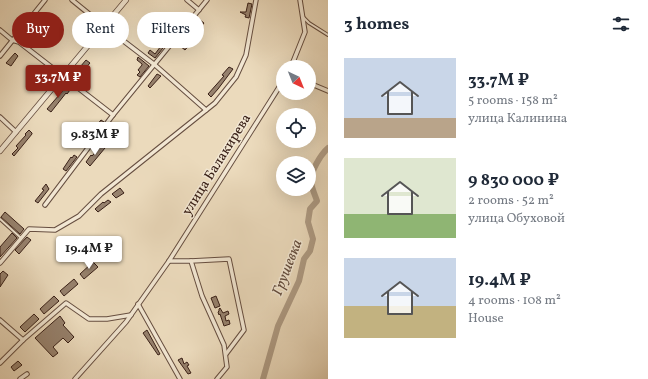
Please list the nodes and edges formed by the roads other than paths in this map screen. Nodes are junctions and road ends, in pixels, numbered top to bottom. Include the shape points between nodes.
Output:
1 (45, 0) edge
2 (72, 0) edge
3 (126, 0) edge
4 (186, 0) edge
5 (207, 0) edge
6 (256, 0) edge
7 (300, 0) edge
8 (199, 10) junction
9 (35, 12) edge
10 (87, 12) edge
11 (116, 12) edge
12 (302, 16) junction
13 (0, 30) edge
14 (328, 35) edge
15 (12, 40) joint
16 (129, 45) edge
17 (27, 48) edge
18 (86, 48) edge
19 (0, 56) edge
20 (294, 60) edge
21 (155, 65) junction
22 (62, 76) junction
23 (316, 86) edge
24 (328, 91) edge
25 (276, 92) edge
26 (206, 110) junction
27 (113, 114) junction
28 (0, 117) edge
29 (16, 132) junction
30 (0, 151) edge
31 (45, 205) dead end
32 (0, 219) edge
33 (22, 238) junction
34 (170, 261) junction
35 (191, 261) junction
36 (0, 262) edge
37 (138, 304) junction
38 (131, 315) junction
39 (0, 320) edge
40 (23, 340) junction
41 (226, 354) junction
42 (0, 363) edge
43 (27, 374) dead end
44 (20, 379) edge
45 (75, 379) edge
46 (180, 379) edge
47 (217, 379) edge

1 - 9 street
2 - 10 street
3 - 11 street
4 - 8 street
5 - 8 street
6 - 26 street via 246,55 236,77
7 - 12 street
8 - 21 street
12 - 14 lane
12 - 20 street via 305,32
13 - 15 street
15 - 19 street
16 - 21 street
17 - 22 street
18 - 22 street
21 - 26 street
21 - 27 street
22 - 27 street
22 - 29 street
23 - 24 street
25 - 34 street, улица Балакирева
26 - 33 street via 102,194 79,216 55,230 29,229
27 - 31 street
28 - 29 street
29 - 30 street
32 - 33 lane
33 - 36 street
34 - 35 street
34 - 37 street, улица Балакирева
35 - 41 street via 202,296
35 - 41 street via 229,259 244,330
37 - 38 street, улица Балакирева
37 - 46 street
38 - 40 street via 88,319 66,303
38 - 45 street, улица Балакирева
39 - 40 street
40 - 42 street
41 - 47 street via 227,367
43 - 44 street

